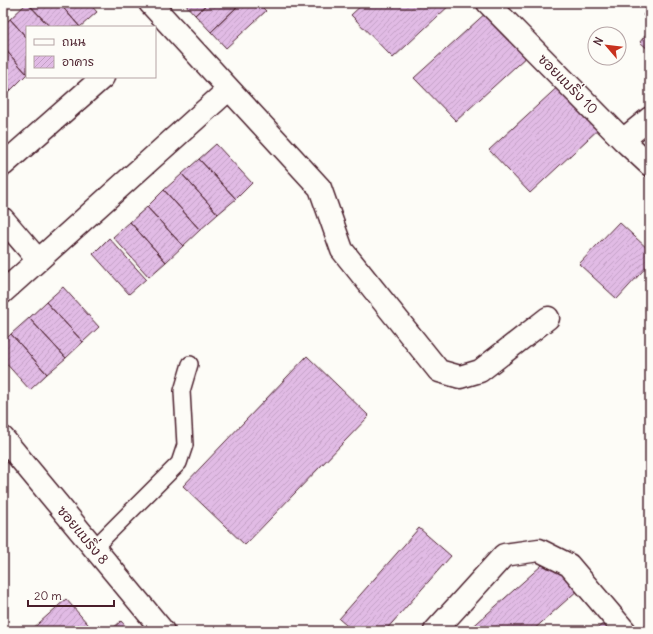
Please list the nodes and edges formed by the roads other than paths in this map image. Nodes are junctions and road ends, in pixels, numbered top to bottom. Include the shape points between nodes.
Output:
1 (150, 3) edge
2 (488, 3) edge
3 (161, 26) edge
4 (102, 78) edge
5 (229, 89) junction
6 (650, 118) edge
7 (624, 140) junction
8 (3, 165) edge
9 (650, 165) edge
10 (3, 219) edge
11 (38, 260) junction
12 (3, 292) edge
13 (548, 318) dead end
14 (190, 364) dead end
15 (3, 438) edge
16 (94, 548) junction
17 (163, 631) edge
18 (435, 631) edge
19 (625, 631) edge

1 - 3 street
2 - 7 street, ซอยแบริ่ง 10
3 - 5 street
4 - 8 street
5 - 11 street
5 - 13 street via 320,188 342,250 439,371 460,377 480,371
6 - 7 street
7 - 9 street, ซอยแบริ่ง 10
10 - 11 street
11 - 12 street
14 - 16 lane via 182,391 185,445 179,463
15 - 16 street, ซอยแบริ่ง 8
16 - 17 street, ซอยแบริ่ง 8
18 - 19 street via 504,555 539,550 569,565

